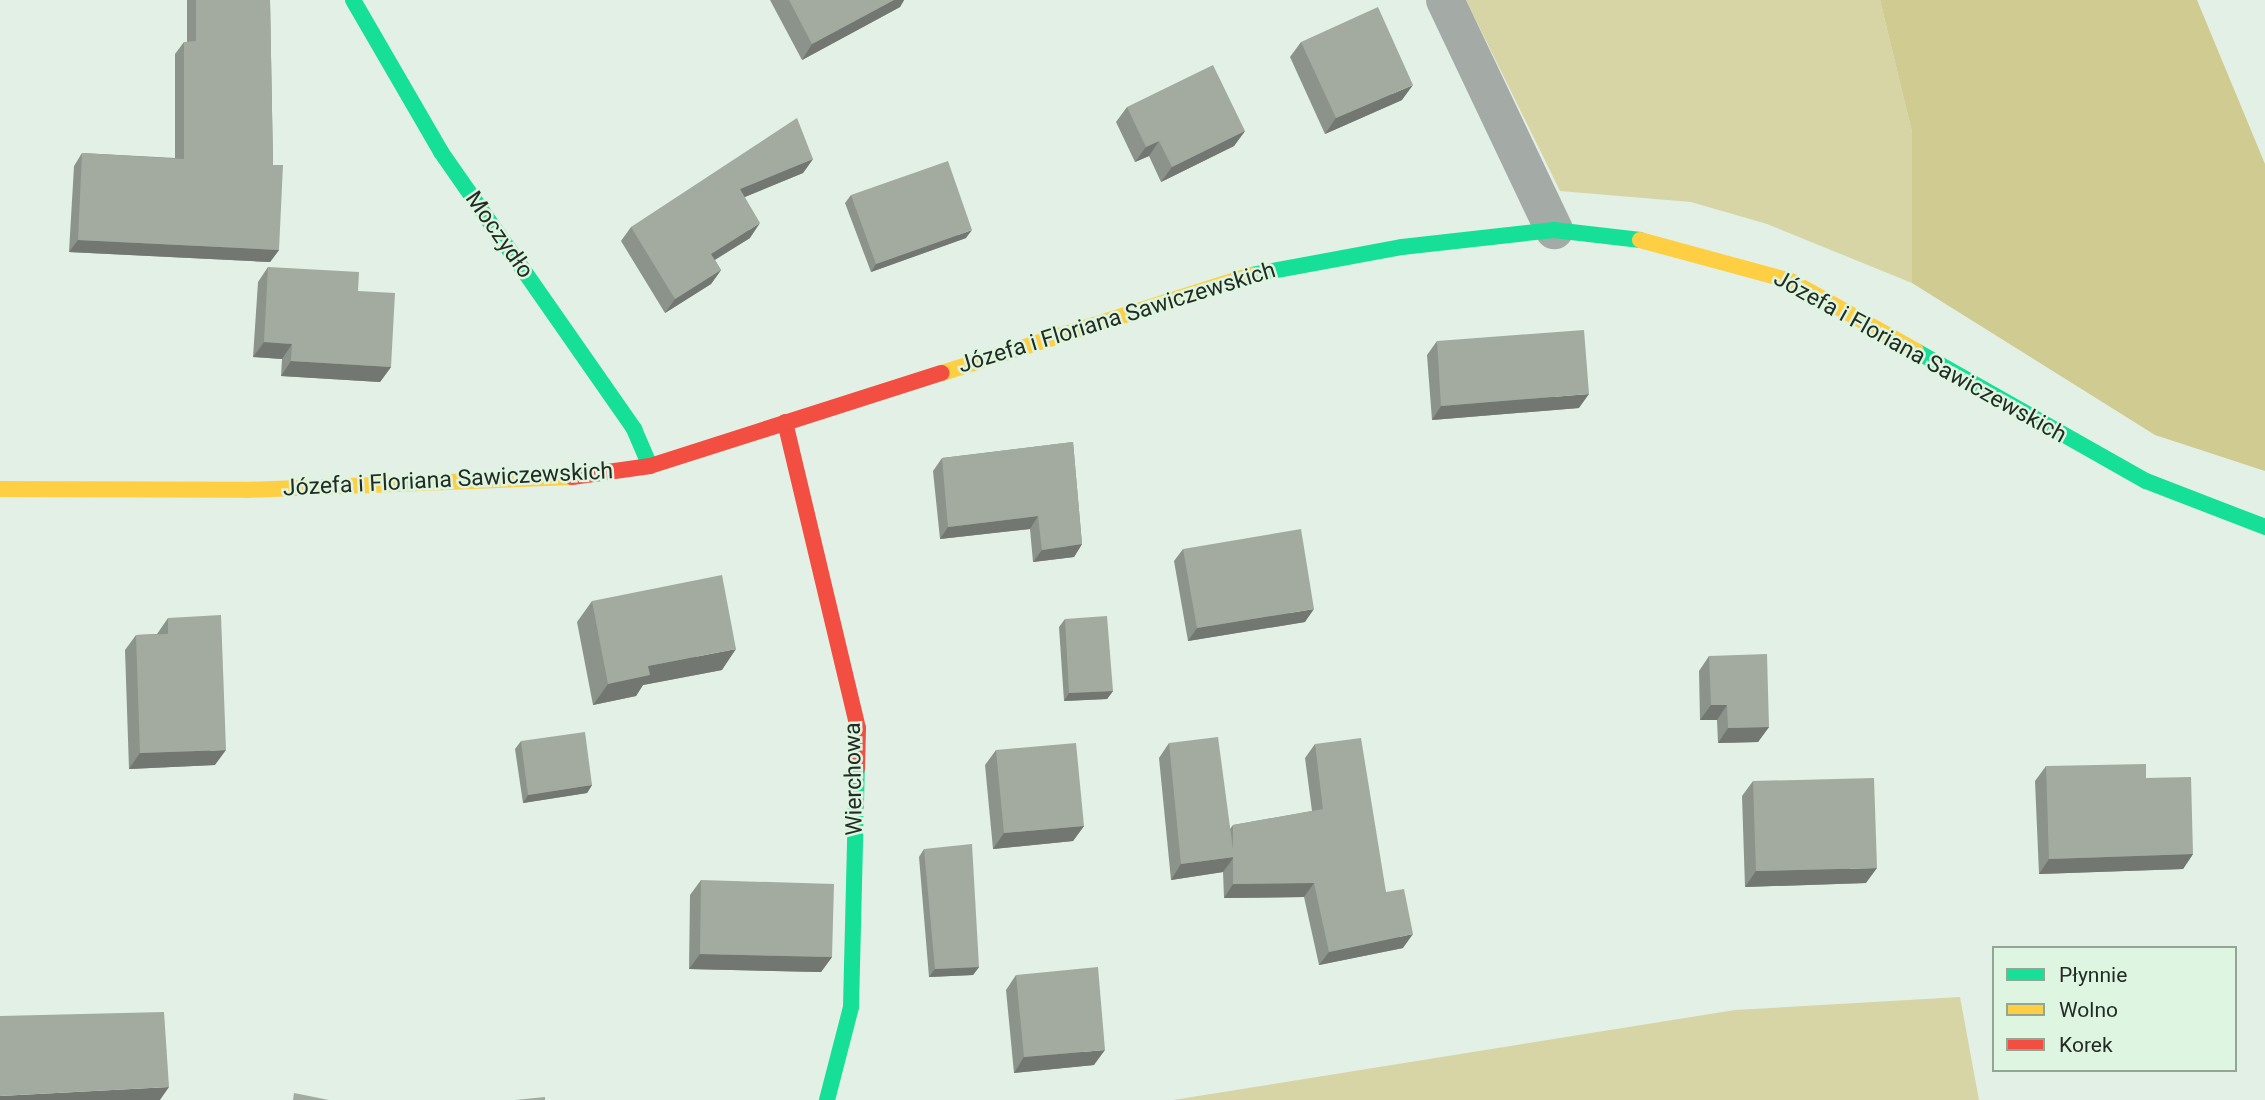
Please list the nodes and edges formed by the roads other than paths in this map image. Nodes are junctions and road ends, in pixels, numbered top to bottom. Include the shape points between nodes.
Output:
1 (353, 0) edge
2 (1445, 0) edge
3 (1554, 230) junction
4 (785, 422) junction
5 (650, 466) junction
6 (0, 489) edge
7 (2265, 527) edge
8 (827, 1100) edge

1 - 5 street, Moczydło via 441,152 634,429
2 - 3 street
3 - 4 street, Józefa i Floriana Sawiczewskich via 1402,247 1257,273
3 - 7 street, Józefa i Floriana Sawiczewskich via 1661,242 1791,281 2146,481
4 - 5 street, Józefa i Floriana Sawiczewskich
4 - 8 street, Wierchowa via 858,728 851,1007
5 - 6 street, Józefa i Floriana Sawiczewskich via 599,475 394,485

